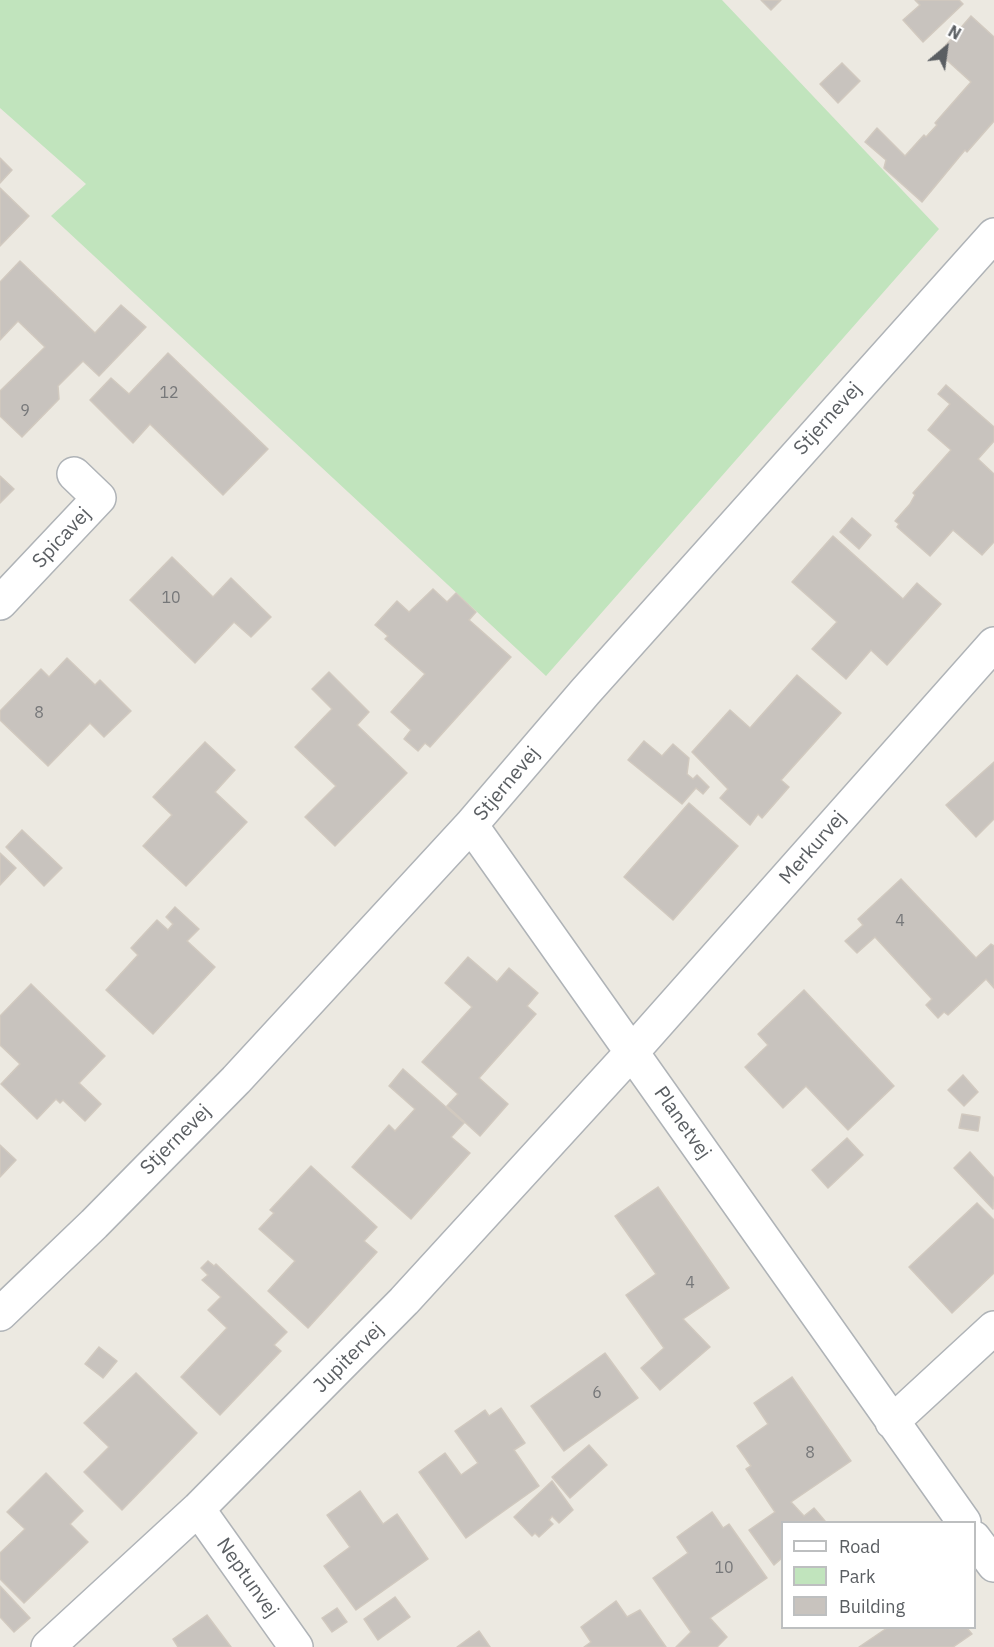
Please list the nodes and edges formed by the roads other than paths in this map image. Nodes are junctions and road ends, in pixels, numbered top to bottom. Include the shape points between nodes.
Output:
1 (994, 235) edge
2 (74, 474) dead end
3 (0, 603) edge
4 (994, 644) edge
5 (471, 825) junction
6 (632, 1052) junction
7 (0, 1314) edge
8 (994, 1328) edge
9 (892, 1422) junction
10 (198, 1509) junction
11 (962, 1521) edge
12 (976, 1539) edge
13 (994, 1565) edge
14 (48, 1647) edge
15 (296, 1647) edge

1 - 5 street, Stjernevej
2 - 3 street, Spicavej via 99,498
4 - 6 street, Merkurvej
5 - 6 street, Planetvej
5 - 7 street, Stjernevej via 236,1080
6 - 9 street, Planetvej
6 - 10 street, Jupitervej via 410,1295
8 - 9 street
9 - 11 street, Planetvej
10 - 14 street, Jupitervej
10 - 15 street, Neptunvej
12 - 13 street

